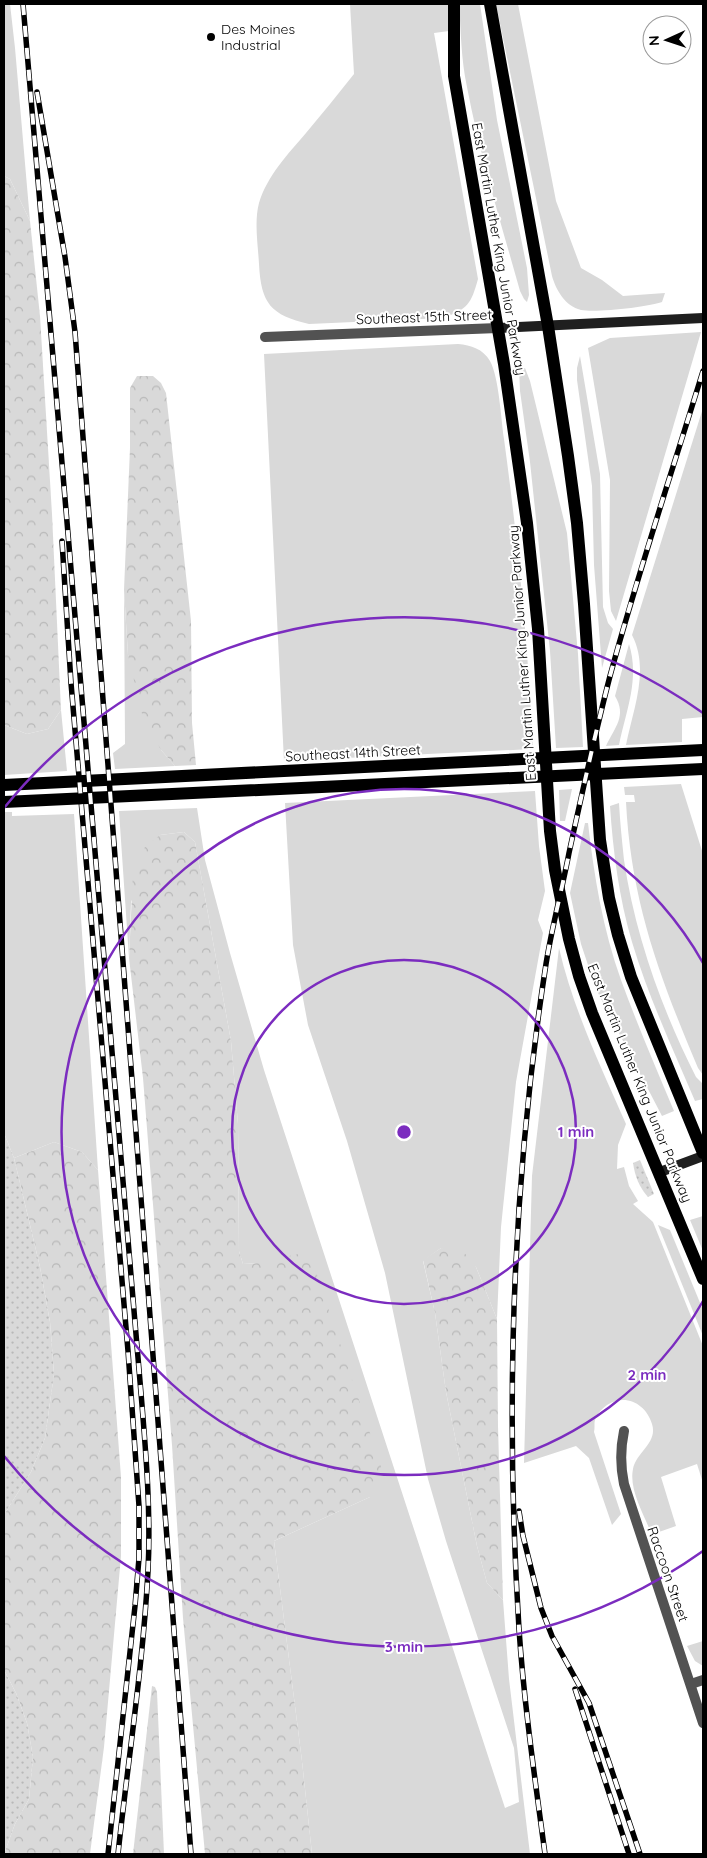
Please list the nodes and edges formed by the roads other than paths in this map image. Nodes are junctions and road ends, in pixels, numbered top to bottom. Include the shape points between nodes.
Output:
1 (454, 4) edge
2 (490, 4) edge
3 (703, 318) edge
4 (548, 326) junction
5 (498, 328) junction
6 (265, 337) dead end
7 (703, 750) edge
8 (703, 769) edge
9 (7, 785) edge
10 (8, 801) edge
11 (703, 1155) edge
12 (660, 1172) junction
13 (703, 1279) edge
14 (624, 1431) dead end
15 (703, 1680) edge
16 (691, 1684) junction
17 (703, 1723) edge

1 - 5 main road, East Martin Luther King Junior Parkway via 454,76
2 - 4 main road
3 - 4 street, Southeast 15th Street
4 - 5 street, Southeast 15th Street
4 - 11 main road via 576,522 600,830 609,898 631,977
5 - 6 street, Southeast 15th Street
5 - 12 main road, East Martin Luther King Junior Parkway via 527,523 539,638 550,831 560,898 579,976 592,1013
7 - 9 main road, Southeast 14th Street
8 - 10 main road
11 - 12 street
12 - 13 main road, East Martin Luther King Junior Parkway
14 - 16 street, Raccoon Street via 620,1465 624,1484
15 - 16 street
16 - 17 street, Raccoon Street

